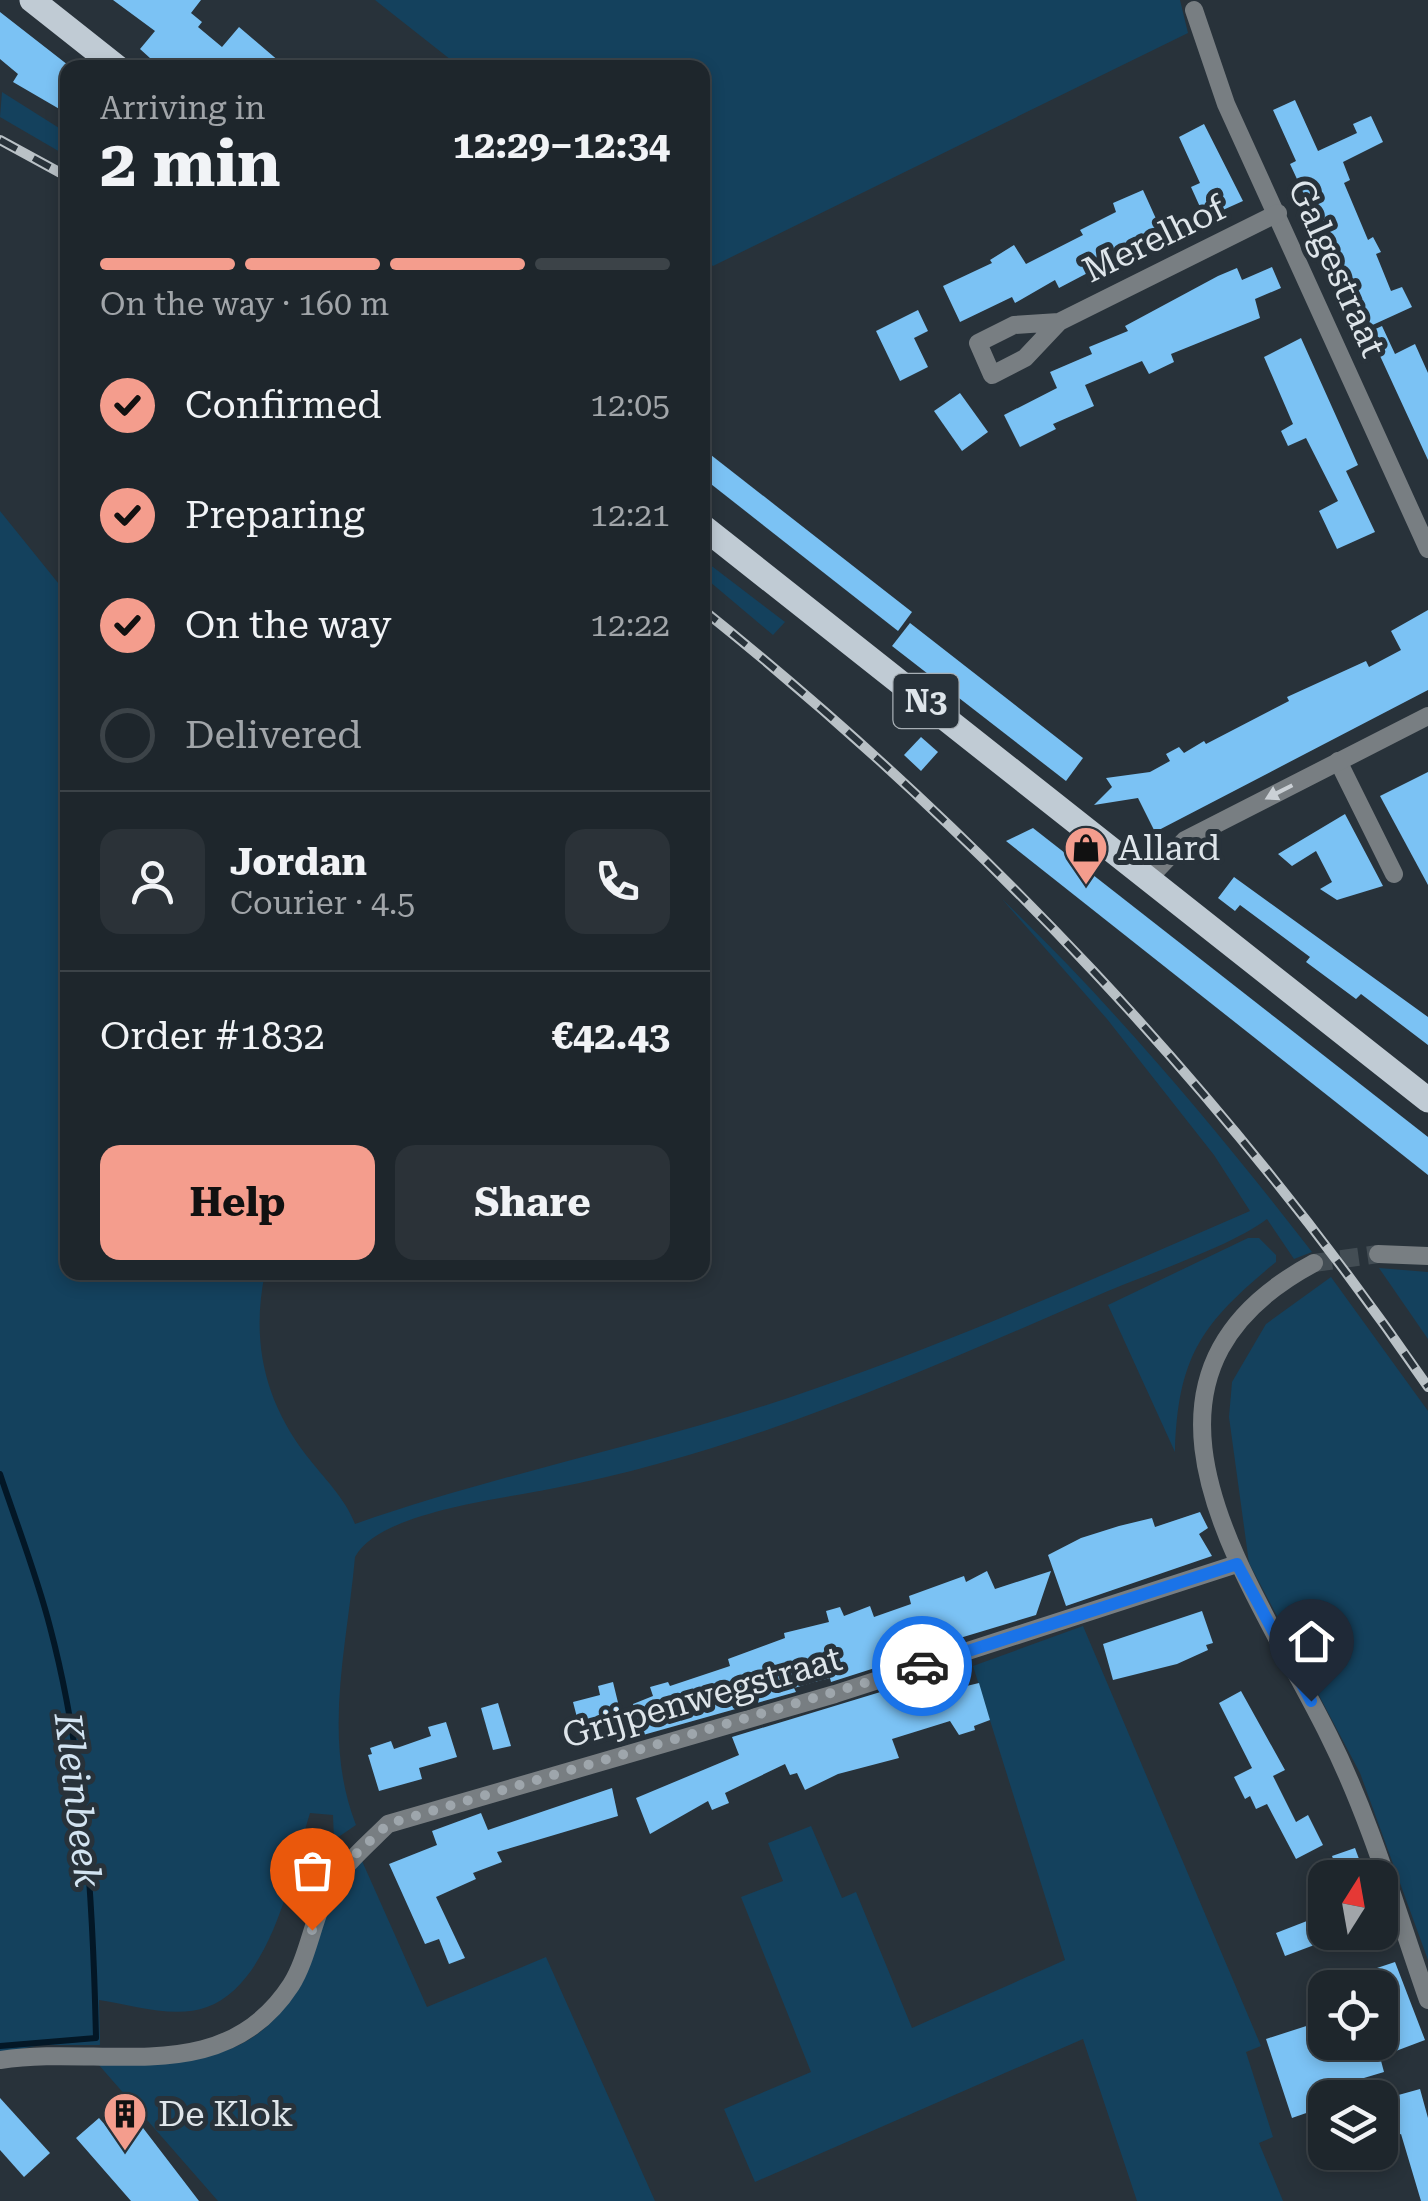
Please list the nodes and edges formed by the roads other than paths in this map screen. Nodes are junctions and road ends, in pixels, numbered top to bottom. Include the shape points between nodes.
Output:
1 (32, 0) edge
2 (1194, 10) dead end
3 (108, 60) edge
4 (1278, 214) junction
5 (1059, 322) dead end
6 (710, 532) edge
7 (1428, 549) edge
8 (1428, 716) edge
9 (1338, 761) junction
10 (1394, 874) dead end
11 (1148, 879) junction
12 (1428, 1100) edge
13 (1378, 1254) tunnel mouth
14 (1428, 1256) edge
15 (1314, 1263) tunnel mouth
16 (1237, 1564) junction
17 (1428, 2000) edge
18 (0, 2060) edge

1 - 3 main road
2 - 4 street, Galgestraat via 1226,104
4 - 5 street, Merelhof
4 - 7 street, Galgestraat
6 - 11 main road, N3
8 - 9 street
9 - 10 street
9 -> 11 street via 1185,840
11 - 12 main road, N3
13 - 14 street
15 - 16 street via 1248,1310 1223,1336 1209,1372 1202,1432
16 - 17 street via 1354,1790
16 - 18 street, Grijpenwegstraat via 835,1694 388,1824 341,1868 292,1984 242,2035 217,2048 172,2056

